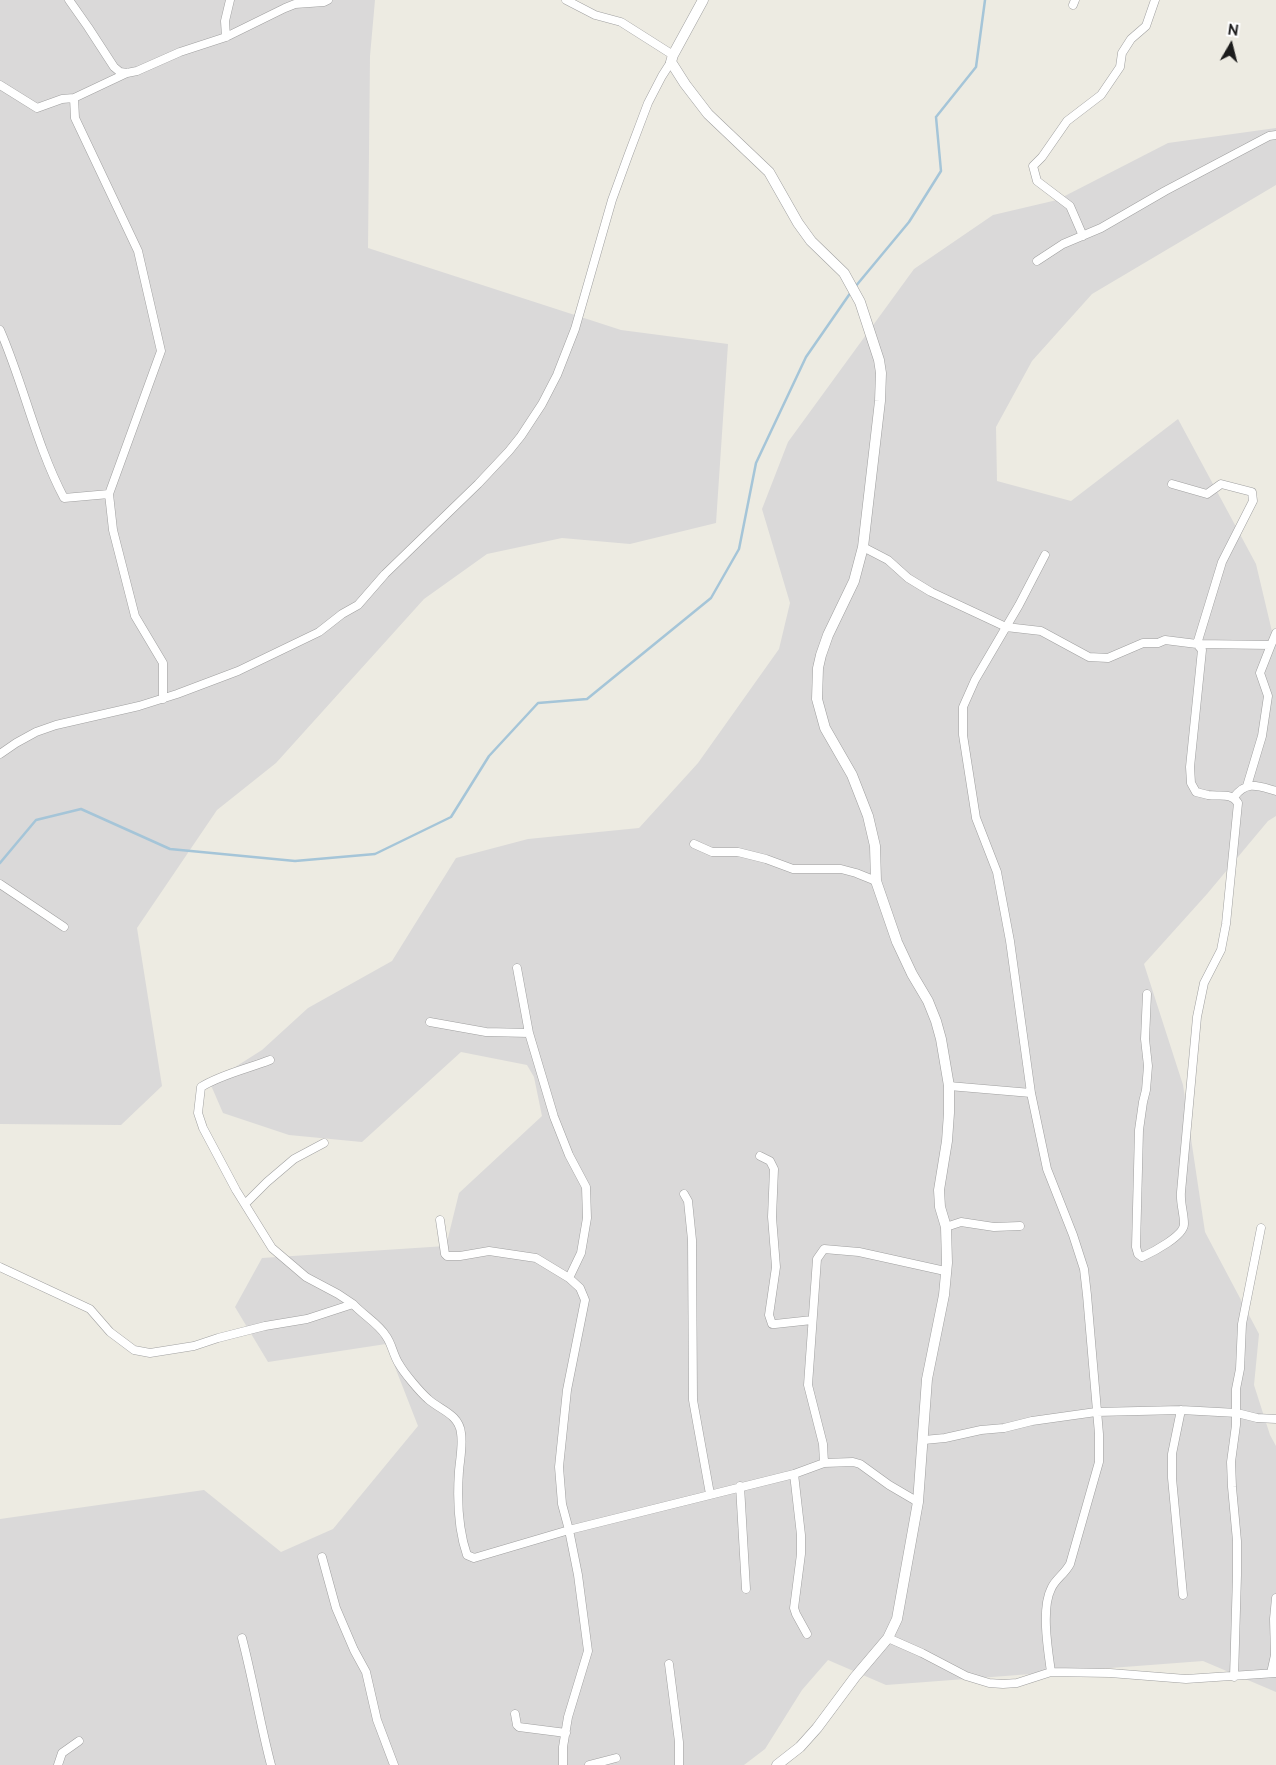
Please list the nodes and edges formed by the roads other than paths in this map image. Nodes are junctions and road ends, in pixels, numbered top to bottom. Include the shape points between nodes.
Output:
1 (69, 0) edge
2 (230, 0) edge
3 (328, 0) edge
4 (566, 0) edge
5 (703, 0) edge
6 (1155, 0) edge
7 (226, 38) junction
8 (672, 59) junction
9 (127, 73) junction
10 (0, 85) edge
11 (74, 98) junction
12 (1276, 135) edge
13 (1083, 236) junction
14 (1037, 261) dead end
15 (0, 330) edge
16 (1172, 484) dead end
17 (109, 494) junction
18 (863, 547) junction
19 (1045, 555) dead end
20 (1006, 627) junction
21 (1276, 633) edge
22 (1197, 644) junction
23 (1271, 645) junction
24 (163, 699) junction
25 (0, 754) edge
26 (1247, 786) junction
27 (1276, 791) edge
28 (1234, 798) junction
29 (694, 844) dead end
30 (876, 881) junction
31 (0, 884) edge
32 (64, 927) dead end
33 (517, 968) dead end
34 (1147, 994) dead end
35 (430, 1022) dead end
36 (529, 1033) junction
37 (270, 1060) dead end
38 (949, 1086) junction
39 (1031, 1093) junction
40 (324, 1143) dead end
41 (760, 1156) dead end
42 (684, 1194) dead end
43 (245, 1204) junction
44 (440, 1220) dead end
45 (1020, 1226) dead end
46 (946, 1227) junction
47 (1261, 1228) dead end
48 (0, 1267) edge
49 (945, 1271) junction
50 (569, 1278) junction
51 (353, 1304) junction
52 (812, 1320) junction
53 (1182, 1410) junction
54 (1096, 1412) junction
55 (1237, 1413) junction
56 (1276, 1419) edge
57 (924, 1440) junction
58 (824, 1463) junction
59 (794, 1474) junction
60 (740, 1486) junction
61 (710, 1494) junction
62 (918, 1502) junction
63 (569, 1530) junction
64 (322, 1557) dead end
65 (746, 1589) dead end
66 (1183, 1595) dead end
67 (1276, 1598) edge
68 (807, 1634) dead end
69 (242, 1638) dead end
70 (888, 1638) junction
71 (669, 1664) dead end
72 (1050, 1672) junction
73 (1274, 1673) edge
74 (1234, 1677) junction
75 (515, 1714) dead end
76 (566, 1733) junction
77 (79, 1741) dead end
78 (616, 1758) dead end
79 (58, 1765) edge
80 (271, 1765) edge
81 (394, 1765) edge
82 (563, 1765) edge
83 (589, 1765) edge
84 (679, 1765) edge
85 (777, 1765) edge

1 - 9 street via 114,68
2 - 7 street via 225,20
3 - 7 street via 295,4
4 - 8 street via 595,15 621,22
5 - 8 street
6 - 13 street via 1146,26 1122,53 1120,67 1101,95 1067,121 1033,166 1037,181 1070,206
7 - 9 street
8 - 18 street via 685,84 708,114 769,172 798,223 811,241 844,273 860,302 881,373
8 - 24 street via 648,103 622,174 567,351 542,404 509,452 385,574 358,605 319,632 238,671
9 - 11 street
10 - 11 street via 37,108
11 - 17 street via 75,118 138,251 161,350
12 - 13 street via 1268,136
13 - 14 street via 1063,244
15 - 17 street via 53,477 64,498
16 - 22 street via 1207,494 1221,484 1252,492 1253,501 1222,562
17 - 24 street via 113,530 135,616 164,663
18 - 20 street via 888,560 931,592
18 - 30 street via 854,580 821,655 817,699 825,728 852,776 868,816 875,846
19 - 20 street
20 - 22 street via 1041,630 1090,657 1108,658 1143,643 1165,640
20 - 39 street via 963,707 963,735 976,818 997,872
21 - 23 street
22 - 23 street
22 - 28 street via 1202,650 1191,783 1196,792
23 - 26 street via 1260,673 1268,696 1262,736
24 - 25 street via 56,725 36,732
26 - 27 street
26 - 28 street via 1240,789
28 - 34 street via 1238,803 1226,924 1221,950 1204,982 1197,1017 1180,1201 1184,1225 1182,1232 1142,1257 1136,1247 1137,1176 1139,1130 1148,1066 1145,1039
29 - 30 street via 712,852 738,852 793,869 841,869
30 - 38 street via 897,942 936,1021
31 - 32 street
33 - 36 street
35 - 36 street via 486,1032
36 - 50 street via 554,1117 586,1187 587,1218 581,1253
37 - 43 street via 206,1084 199,1093 198,1113 203,1128
38 - 39 street
38 - 46 street via 947,1142 940,1190 940,1206
39 - 54 street via 1047,1169 1084,1269
40 - 43 street via 294,1159
41 - 52 street via 770,1161 774,1169 772,1217 776,1267 768,1315 772,1324
42 - 61 street via 688,1201 692,1240 693,1400
43 - 51 street via 272,1248 306,1277
44 - 50 street via 448,1256 489,1251 536,1258
45 - 46 street via 994,1227 961,1222
46 - 49 street
47 - 55 street via 1242,1324
48 - 51 street via 90,1310 110,1332 134,1350 150,1353 307,1319
49 - 52 street via 860,1252 824,1249 817,1259
49 - 57 street via 944,1295 927,1379
50 - 63 street via 580,1288 585,1300 567,1390 559,1467 562,1504
51 - 63 street via 380,1327 398,1363 423,1394 460,1425 457,1494 463,1542 468,1555 474,1558
52 - 58 street via 808,1385 823,1444
53 - 54 street
53 - 55 street
53 - 66 street via 1172,1454 1172,1478
54 - 57 street
54 - 72 street via 1099,1462 1070,1564 1051,1588 1049,1596 1046,1628
55 - 56 street
55 - 74 street via 1231,1474 1237,1541
57 - 62 street
58 - 59 street
58 - 62 street via 845,1461 860,1464
59 - 60 street
59 - 68 street via 801,1535 794,1608
60 - 61 street
60 - 65 street
61 - 63 street
62 - 70 street via 897,1619
63 - 76 street via 588,1651
64 - 81 street via 336,1608 366,1672 377,1720
67 - 73 street
69 - 80 street
70 - 72 street via 966,1676 989,1683 1017,1683
70 - 85 street via 817,1728
71 - 84 street
72 - 74 street via 1186,1679
73 - 74 street
75 - 76 street via 519,1727
76 - 82 street
77 - 79 street via 62,1753
78 - 83 street

